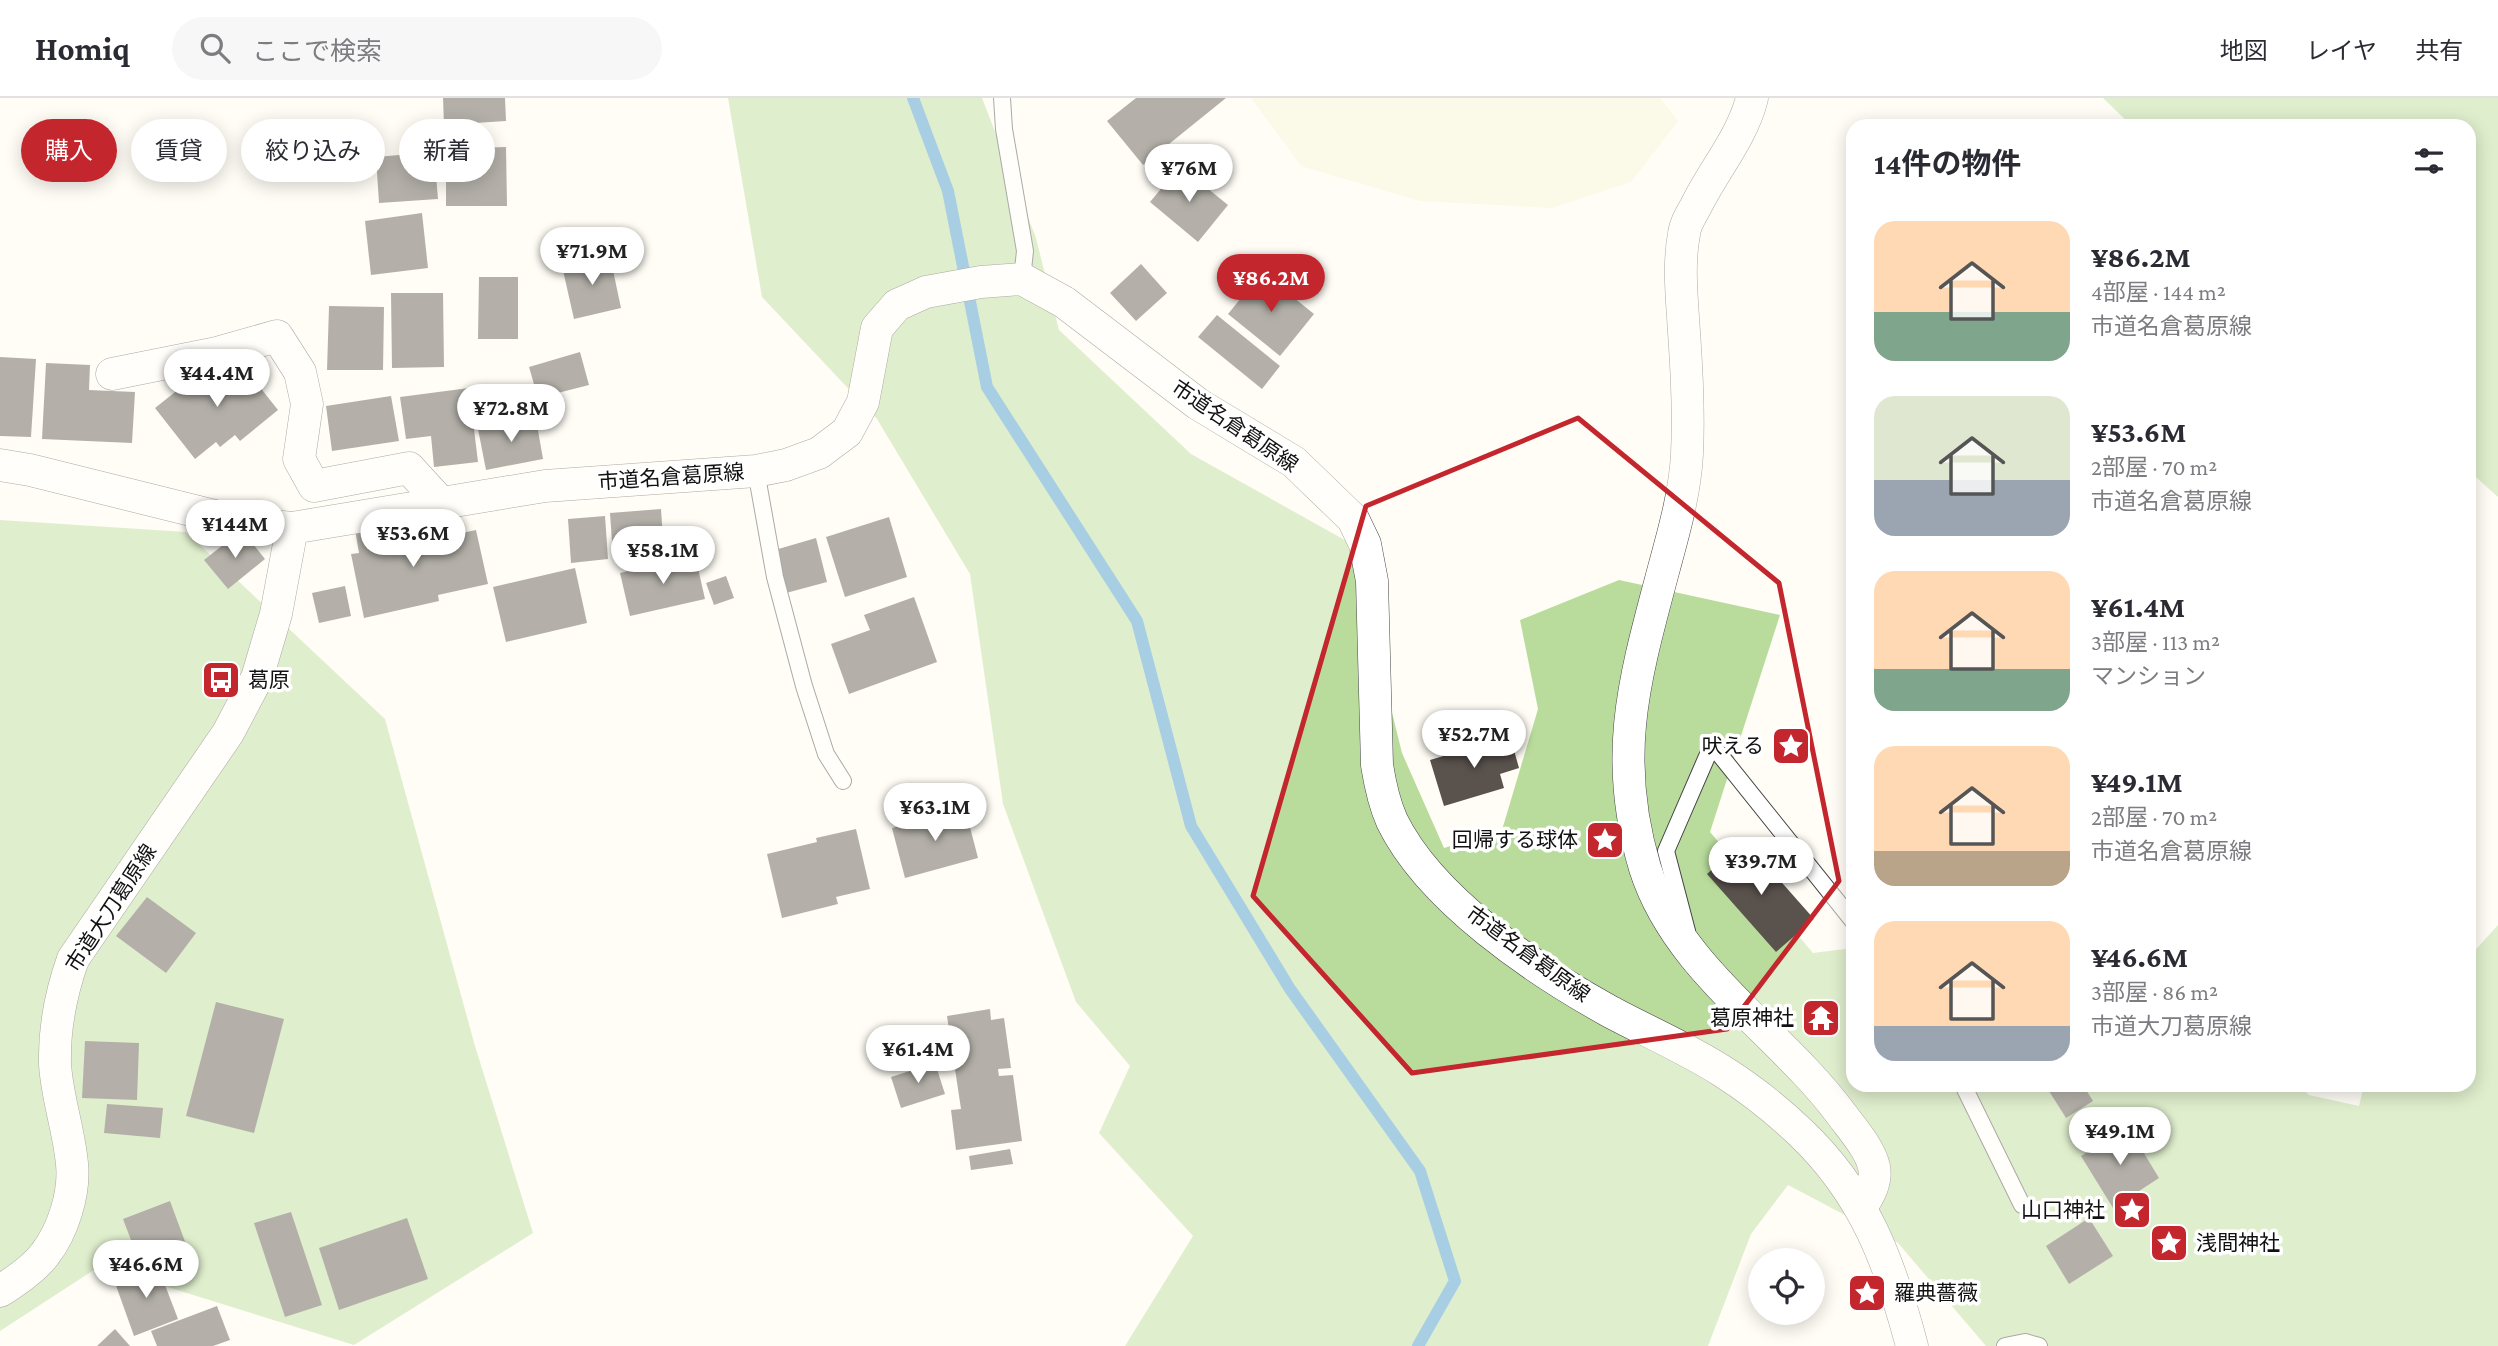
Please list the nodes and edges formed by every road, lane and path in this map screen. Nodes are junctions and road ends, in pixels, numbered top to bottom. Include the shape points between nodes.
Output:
1 (1002, 98) edge
2 (1752, 98) edge
3 (1022, 279) junction
4 (112, 374) dead end
5 (0, 465) edge
6 (756, 471) junction
7 (441, 503) junction
8 (292, 528) junction
9 (843, 781) dead end
10 (1846, 911) edge
11 (1694, 953) junction
12 (1966, 1092) edge
13 (2022, 1205) dead end
14 (1861, 1207) junction
15 (0, 1291) edge
16 (1912, 1346) edge
17 (2005, 1346) edge
18 (2039, 1346) edge

1 - 3 lane via 1025,251
2 - 11 street via 1741,128 1684,230 1680,265 1688,384 1687,456 1681,499 1630,706 1631,813 1646,871 1676,932
3 - 6 street, 市道名倉葛原線 via 926,292 897,305 877,328 863,401 847,432 819,453
3 - 14 street, 市道名倉葛原線 via 1074,309 1198,404 1294,462 1353,519 1365,544 1372,581 1377,765 1382,795 1415,859 1490,932 1552,978 1722,1071 1769,1105 1802,1133
4 - 7 street via 277,336 300,372 307,404 299,459 314,486 409,468
5 - 8 street, 市道名倉葛原線 via 243,523
6 - 7 street, 市道名倉葛原線 via 545,486
6 - 9 lane via 775,577 804,686 826,754
7 - 8 street, 市道名倉葛原線
8 - 15 street, 市道大刀葛原線 via 276,614 257,678 228,733 105,910 69,970 62,991 55,1062 73,1167 70,1193 63,1220 45,1254 18,1281
10 - 11 lane via 1712,745 1666,852
11 - 14 street via 1735,1003 1832,1101 1861,1142 1874,1168 1871,1192
12 - 13 lane
14 - 16 street, 市道名倉葛原線 via 1894,1279
17 - 18 lane via 2025,1342

